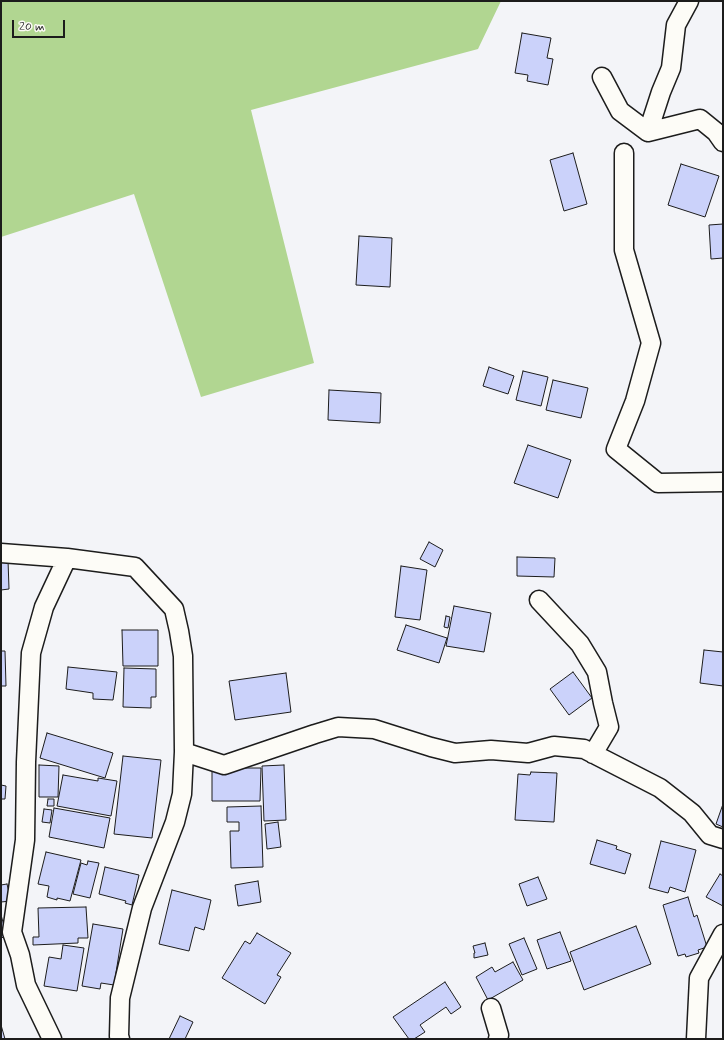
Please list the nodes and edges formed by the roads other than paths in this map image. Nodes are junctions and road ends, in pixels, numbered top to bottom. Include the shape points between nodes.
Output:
1 (689, 1) edge
2 (602, 77) dead end
3 (648, 132) junction
4 (723, 142) edge
5 (624, 153) dead end
6 (723, 482) edge
7 (1, 553) edge
8 (67, 558) junction
9 (539, 600) dead end
10 (184, 752) junction
11 (593, 754) junction
12 (723, 839) edge
13 (723, 934) edge
14 (491, 1008) dead end
15 (52, 1039) edge
16 (120, 1039) edge
17 (498, 1039) edge
18 (696, 1039) edge

1 - 3 street via 676,25 671,68
2 - 3 street via 620,111
3 - 4 street via 700,119 716,132
5 - 6 street via 624,250 651,343 635,402 616,449 658,483
7 - 8 street
8 - 10 street via 135,567 174,609 183,656
8 - 15 street via 44,607 31,653 25,840 12,932 26,985
9 - 11 street via 580,644 597,672 609,727
10 - 11 street via 224,765 338,727 374,729 430,748 455,753 491,750 528,753 554,746 584,749
10 - 16 street via 182,794 175,822 142,908 120,998
11 - 12 street via 660,788 692,813 710,835
13 - 18 street via 699,978
14 - 17 street

